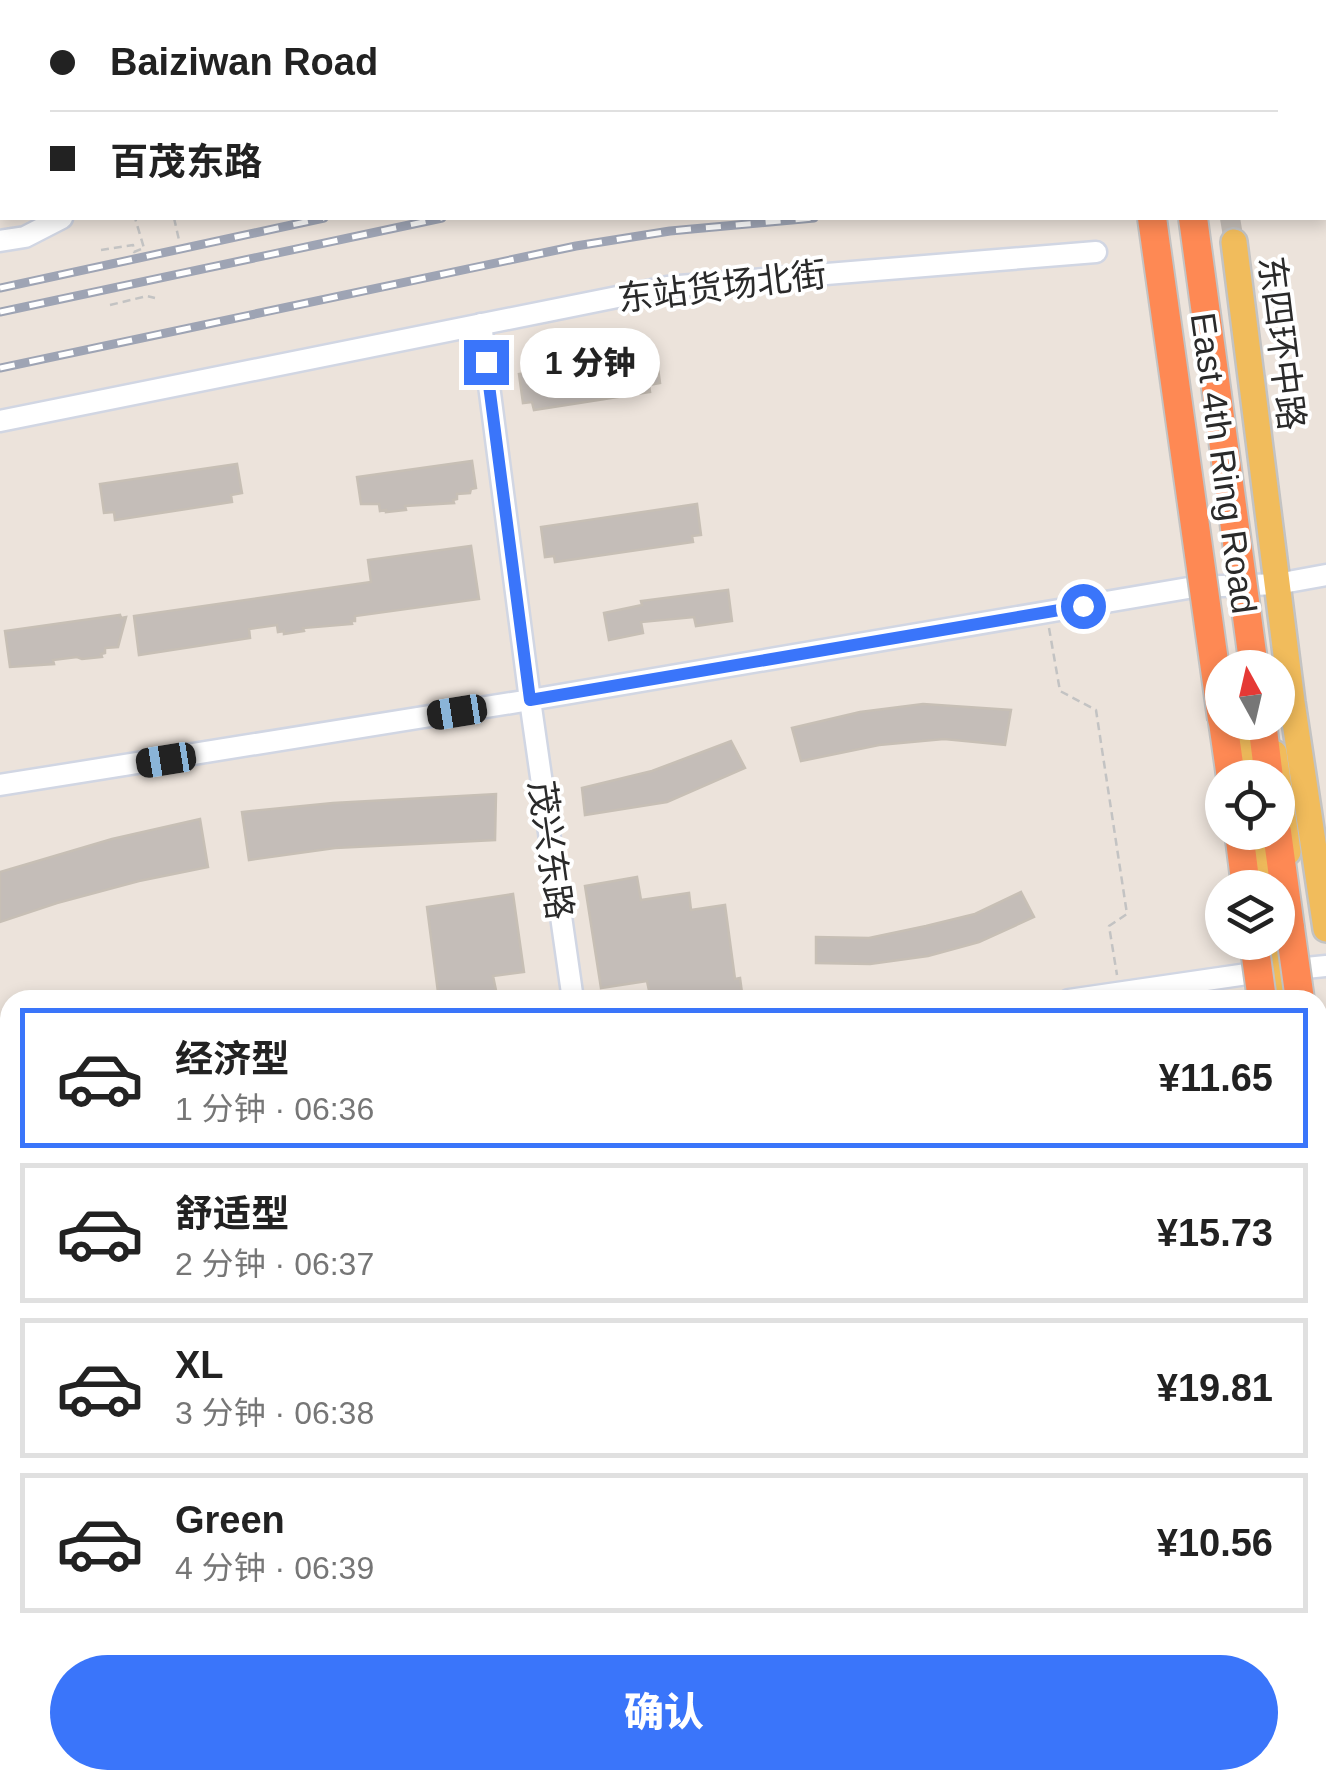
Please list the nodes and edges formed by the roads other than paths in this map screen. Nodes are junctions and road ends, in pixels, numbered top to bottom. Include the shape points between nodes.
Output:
1 (53, 220) edge
2 (1152, 220) edge
3 (1193, 220) edge
4 (21, 227) edge
5 (0, 242) edge
6 (1234, 242) tunnel mouth
7 (1196, 249) dead end
8 (1096, 252) dead end
9 (1159, 253) dead end
10 (481, 324) junction
11 (0, 421) edge
12 (1326, 575) edge
13 (1265, 584) junction
14 (1204, 587) junction
15 (1213, 650) edge
16 (1223, 650) edge
17 (1252, 650) edge
18 (1264, 650) edge
19 (530, 700) junction
20 (1273, 740) edge
21 (1219, 760) edge
22 (0, 786) edge
23 (1279, 850) edge
24 (1326, 929) edge
25 (1245, 960) edge
26 (1256, 960) edge
27 (1272, 960) edge
28 (1316, 966) edge
29 (1274, 971) junction
30 (1247, 974) junction
31 (572, 990) edge
32 (1134, 990) edge
33 (1249, 990) edge
34 (1261, 990) edge
35 (1277, 990) edge
36 (1299, 990) edge

1 - 4 street
2 - 15 highway, East 4th Ring Road, bridge
3 - 17 highway, East 4th Ring Road, bridge
4 - 5 street
6 - 13 main road, 东四环中路
7 - 13 main road, 东四环中路
8 - 10 street, 东站货场北街 via 667,286
9 - 14 main road
10 - 11 street, 东站货场北街
10 - 19 street, 茂兴东路
12 - 13 street
13 - 14 street
13 - 18 main road, 东四环中路
13 - 24 main road, 东四环中路
14 - 16 main road
14 - 19 street
14 - 21 street
19 - 22 street
19 - 31 street, 茂兴东路
20 - 28 main road
23 - 36 highway, bridge
25 - 30 street
26 - 34 highway, bridge
27 - 29 main road
28 - 29 street
29 - 30 street
29 - 35 main road
30 - 32 street
30 - 33 street

